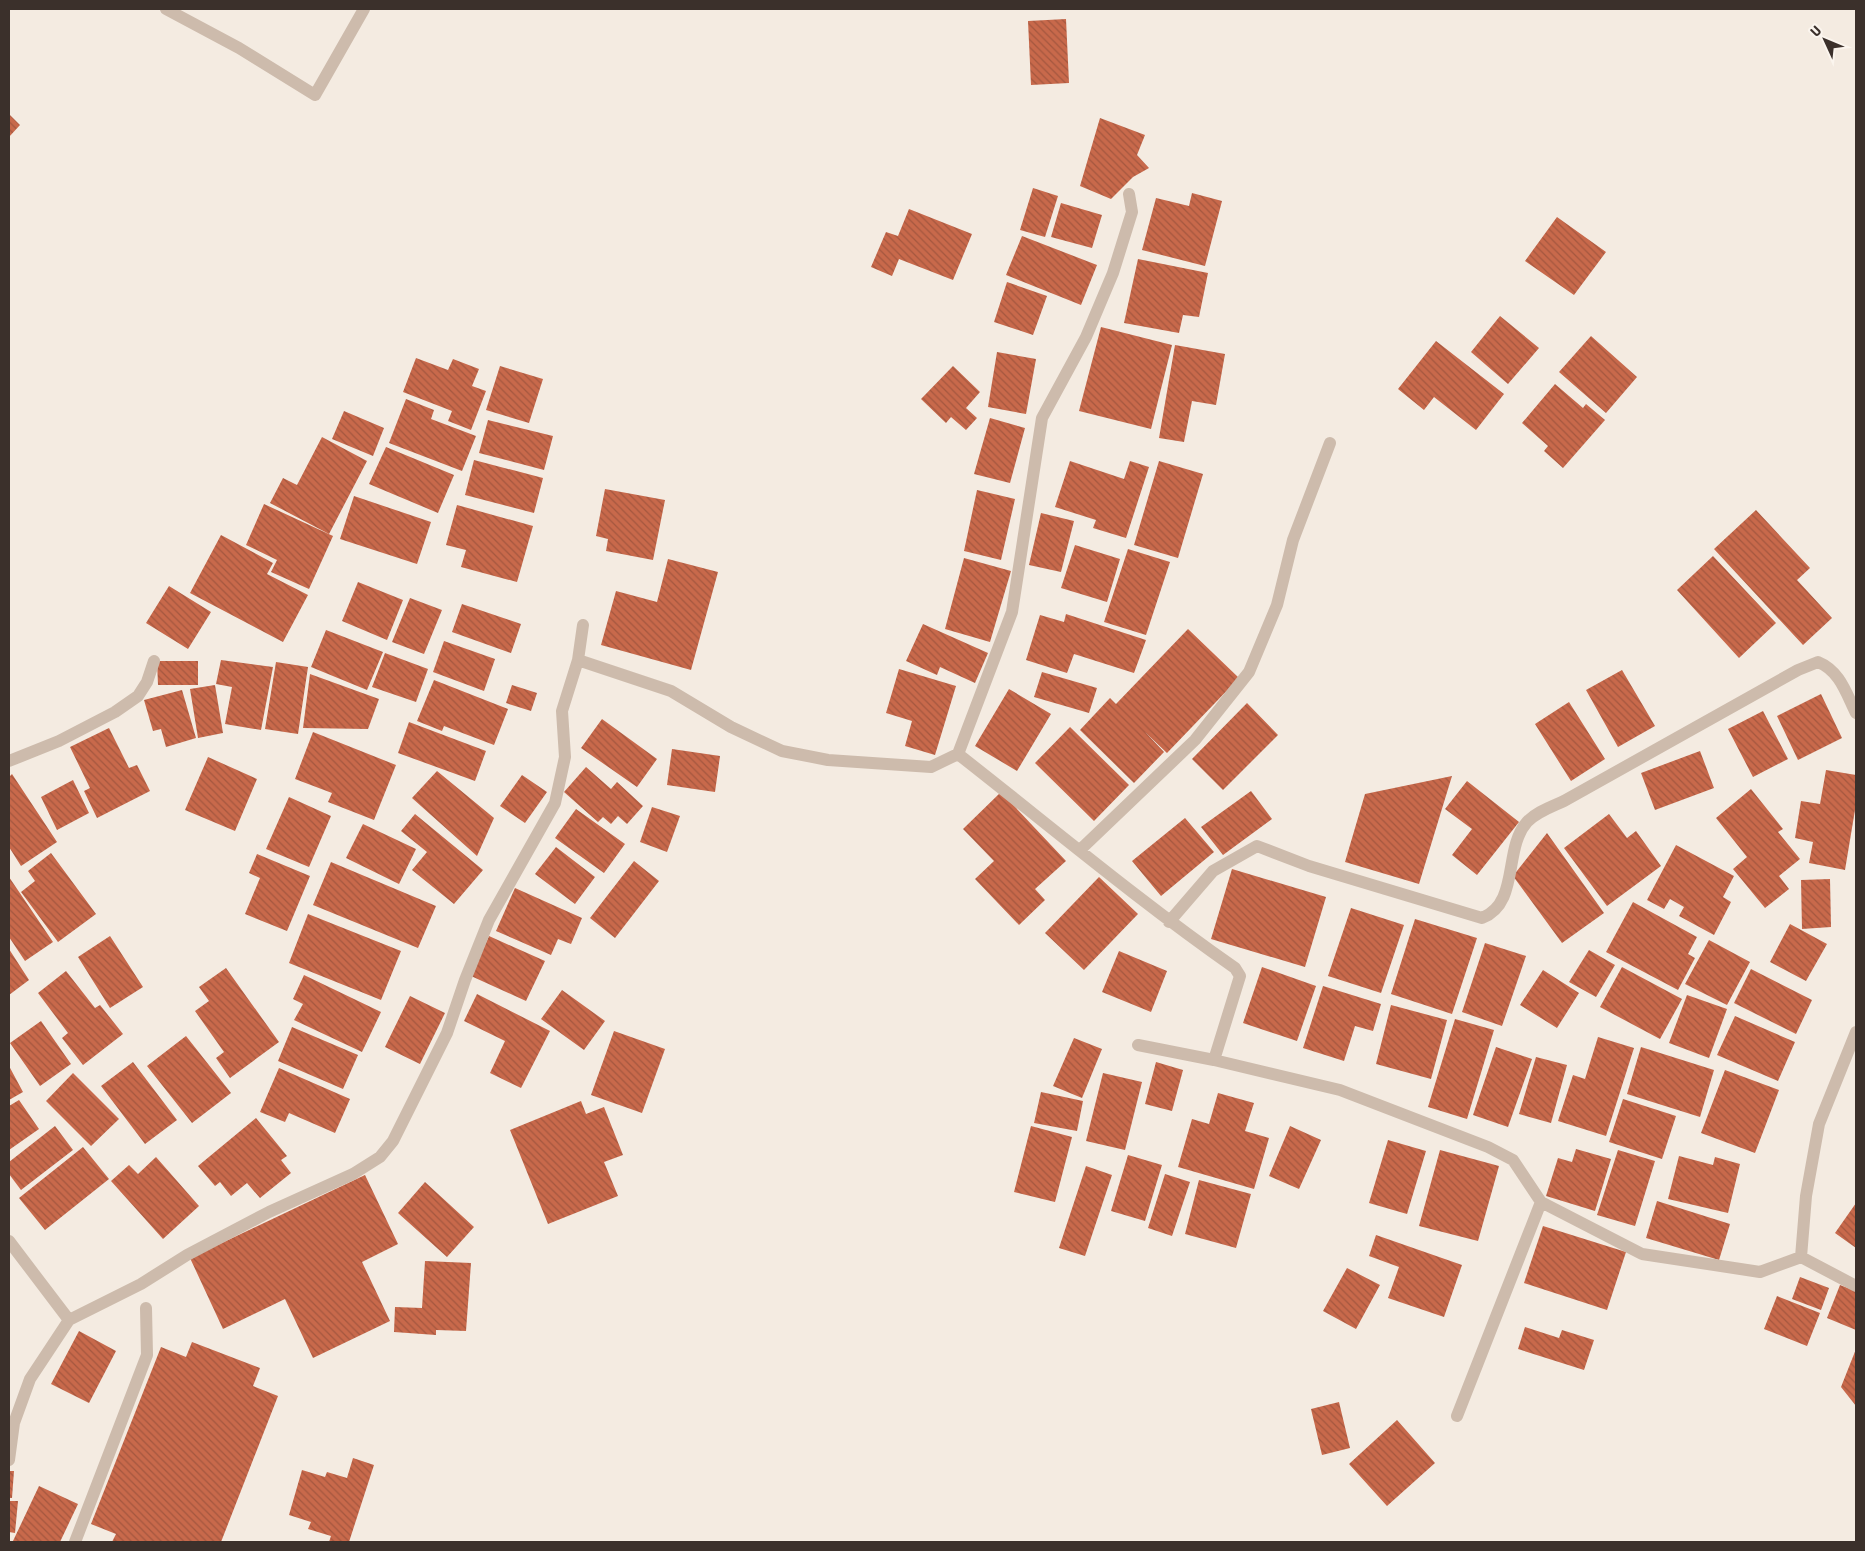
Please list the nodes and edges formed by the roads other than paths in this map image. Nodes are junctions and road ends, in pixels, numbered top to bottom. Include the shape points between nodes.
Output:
1 (166, 9) edge
2 (364, 9) edge
3 (1128, 194) dead end
4 (1330, 443) dead end
5 (583, 625) dead end
6 (578, 660) junction
7 (154, 661) dead end
8 (1856, 713) edge
9 (958, 754) junction
10 (9, 761) edge
11 (1081, 849) junction
12 (1169, 922) junction
13 (1856, 1032) edge
14 (1138, 1045) dead end
15 (1214, 1060) junction
16 (1541, 1202) junction
17 (9, 1241) edge
18 (1801, 1257) junction
19 (1856, 1286) edge
20 (146, 1308) dead end
21 (69, 1320) junction
22 (1457, 1416) dead end
23 (9, 1460) edge
24 (75, 1542) edge

1 - 2 street via 239,48 315,96
3 - 9 street via 1132,212 1113,273 1086,337 1042,418 1012,612
4 - 11 street via 1293,540 1277,605 1249,672 1196,740
5 - 6 street
6 - 9 street via 671,691 732,727 782,751 828,760 931,767
6 - 21 street via 562,712 565,757 556,803 489,920 447,1033 393,1141 380,1157 353,1174 269,1212 187,1255 141,1284
7 - 10 street via 138,696 115,712 59,741
8 - 12 street via 1839,677 1829,667 1818,662 1798,670 1564,802 1537,814 1520,833 1499,906 1482,918 1309,866 1257,846 1213,871
9 - 11 street
11 - 12 street
12 - 15 street via 1235,968 1240,976
13 - 18 street via 1819,1124 1806,1196
14 - 15 street
15 - 16 street via 1340,1090 1488,1146 1513,1160
16 - 18 street via 1642,1254 1760,1272
16 - 22 street
17 - 21 street
18 - 19 street
20 - 24 street via 147,1356
21 - 23 street via 30,1378 14,1422

